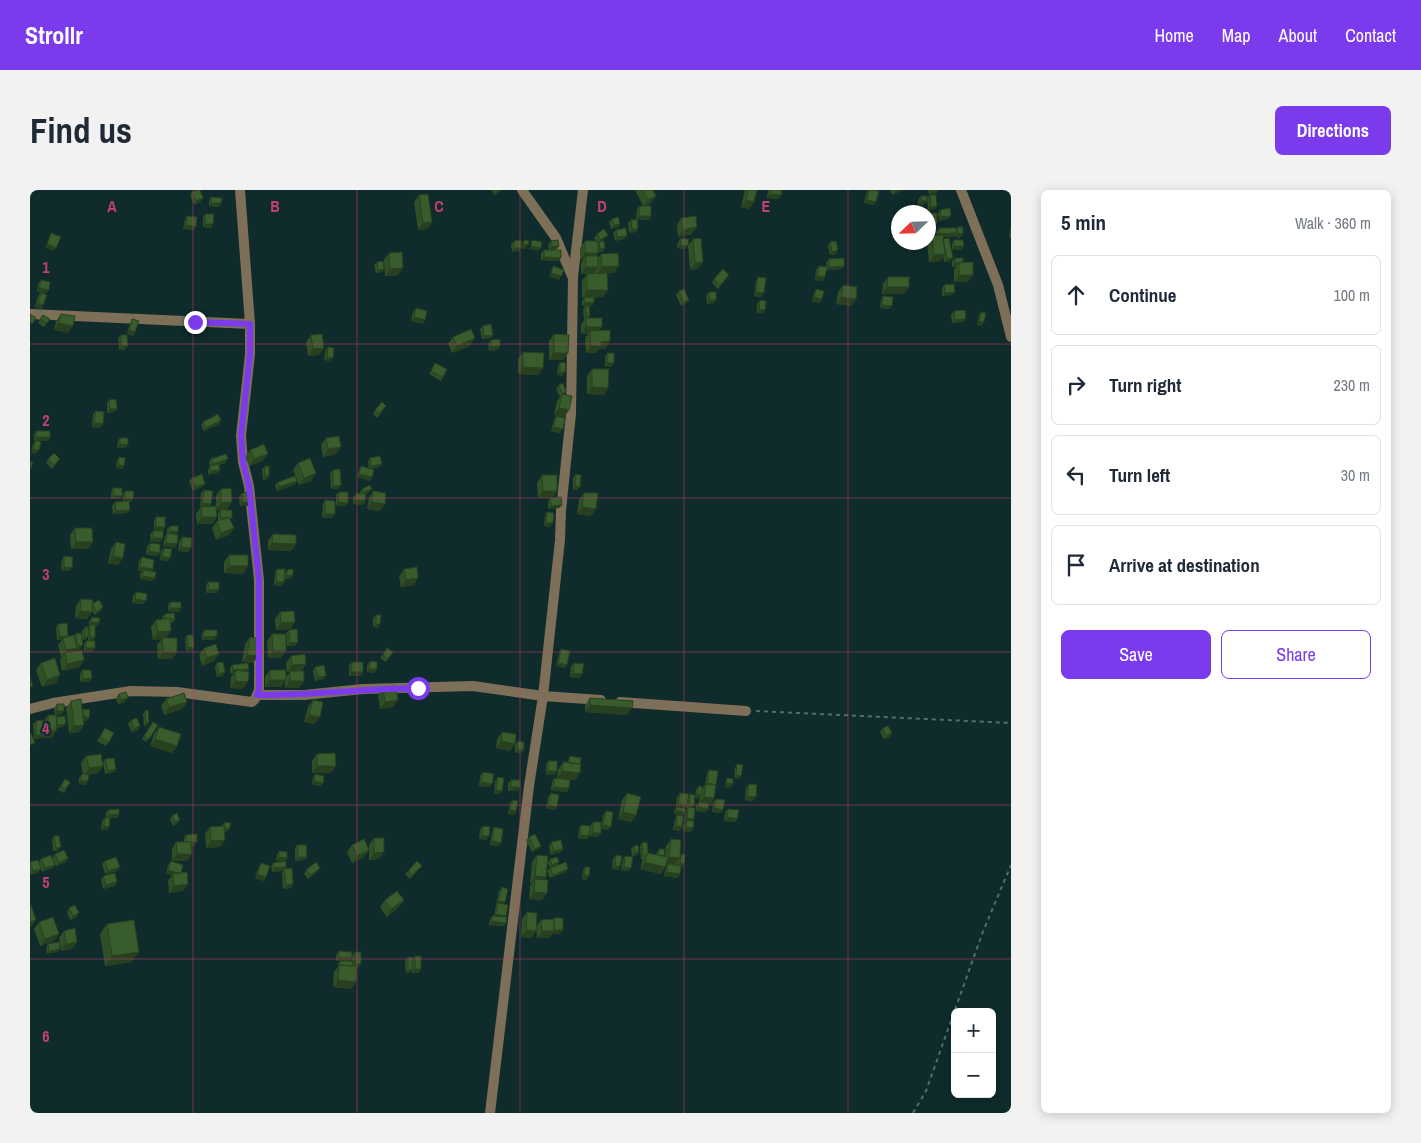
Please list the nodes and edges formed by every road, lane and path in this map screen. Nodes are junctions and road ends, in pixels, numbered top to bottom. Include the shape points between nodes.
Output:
1 (240, 190) edge
2 (522, 190) edge
3 (583, 190) edge
4 (961, 190) edge
5 (573, 277) junction
6 (30, 314) edge
7 (250, 324) junction
8 (1011, 337) edge
9 (257, 695) junction
10 (543, 696) junction
11 (30, 709) edge
12 (746, 711) joint
13 (1011, 723) edge
14 (1011, 865) edge
15 (490, 1113) edge
16 (913, 1113) edge

1 - 7 street
2 - 5 street via 556,238
3 - 5 street
4 - 8 street via 998,285
5 - 10 street via 571,414
6 - 7 street
7 - 9 street via 241,436 259,580
9 - 10 street via 473,686
9 - 11 street via 252,702 177,692 131,691
10 - 12 street
10 - 15 street via 525,816
12 - 13 path
14 - 16 path via 982,934 926,1091

